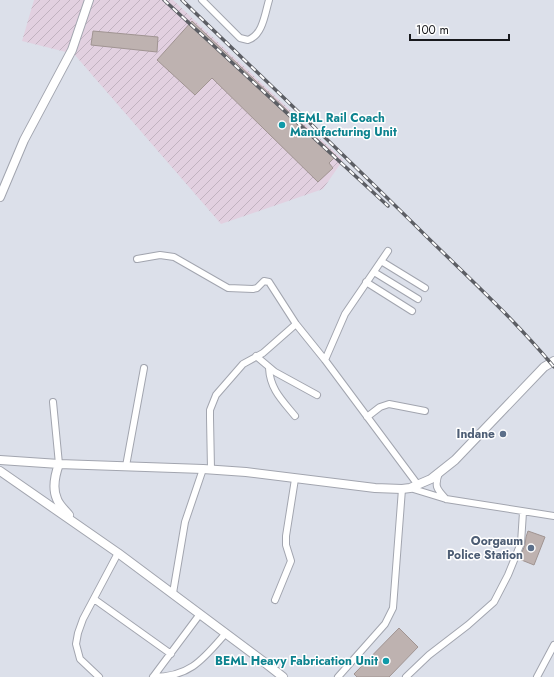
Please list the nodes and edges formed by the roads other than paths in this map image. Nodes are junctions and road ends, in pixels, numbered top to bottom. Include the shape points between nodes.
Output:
1 (89, 0) edge
2 (202, 0) edge
3 (269, 0) edge
4 (0, 197) edge
5 (388, 251) dead end
6 (137, 259) dead end
7 (381, 261) junction
8 (374, 272) junction
9 (366, 282) junction
10 (426, 288) dead end
11 (418, 299) dead end
12 (412, 311) dead end
13 (296, 324) junction
14 (256, 356) junction
15 (325, 360) junction
16 (554, 361) edge
17 (144, 368) dead end
18 (269, 368) junction
19 (317, 394) dead end
20 (53, 402) dead end
21 (425, 411) dead end
22 (295, 416) dead end
23 (367, 417) junction
24 (0, 460) edge
25 (59, 464) junction
26 (126, 466) junction
27 (207, 469) junction
28 (0, 471) edge
29 (439, 473) junction
30 (295, 479) junction
31 (418, 485) junction
32 (406, 489) junction
33 (446, 499) junction
34 (523, 512) junction
35 (554, 516) edge
36 (73, 520) junction
37 (118, 553) junction
38 (173, 593) junction
39 (94, 599) junction
40 (275, 600) dead end
41 (200, 614) junction
42 (226, 633) junction
43 (554, 645) edge
44 (171, 654) junction
45 (99, 677) edge
46 (153, 677) edge
47 (283, 677) edge
48 (338, 677) edge
49 (406, 677) edge
50 (537, 677) edge

1 - 4 main road via 72,50 24,140
2 - 3 street via 240,38 248,40 255,37 261,28
5 - 7 street
6 - 13 street via 160,255 174,257 228,288 252,289 267,281 271,283
7 - 8 street
7 - 10 street
8 - 9 street
8 - 11 street
9 - 12 street
9 - 15 street via 345,314
13 - 14 street via 263,353
13 - 15 street
14 - 18 street
14 - 27 street via 243,364 213,401
15 - 23 street
16 - 29 main road via 544,367 455,460
17 - 26 street
18 - 19 street
18 - 22 street via 271,384
20 - 25 street
21 - 23 street via 389,404
23 - 31 street
24 - 25 main road
25 - 26 main road
25 - 36 main road via 55,479 57,499
26 - 27 main road
27 - 30 main road
27 - 38 street via 185,522
28 - 36 main road
29 - 31 main road
29 - 33 street via 436,482
30 - 32 main road
30 - 40 street via 286,536 291,561
31 - 32 main road
32 - 33 street
32 - 48 street via 394,608 385,624
33 - 34 street
34 - 35 street
34 - 49 street via 521,543 494,602
36 - 37 main road
37 - 38 main road
37 - 39 street
38 - 41 main road
39 - 44 street
39 - 45 street via 83,619 76,644 80,659
41 - 42 main road
41 - 44 street
42 - 46 street via 196,665 172,675
42 - 47 main road
43 - 50 street
44 - 46 street

